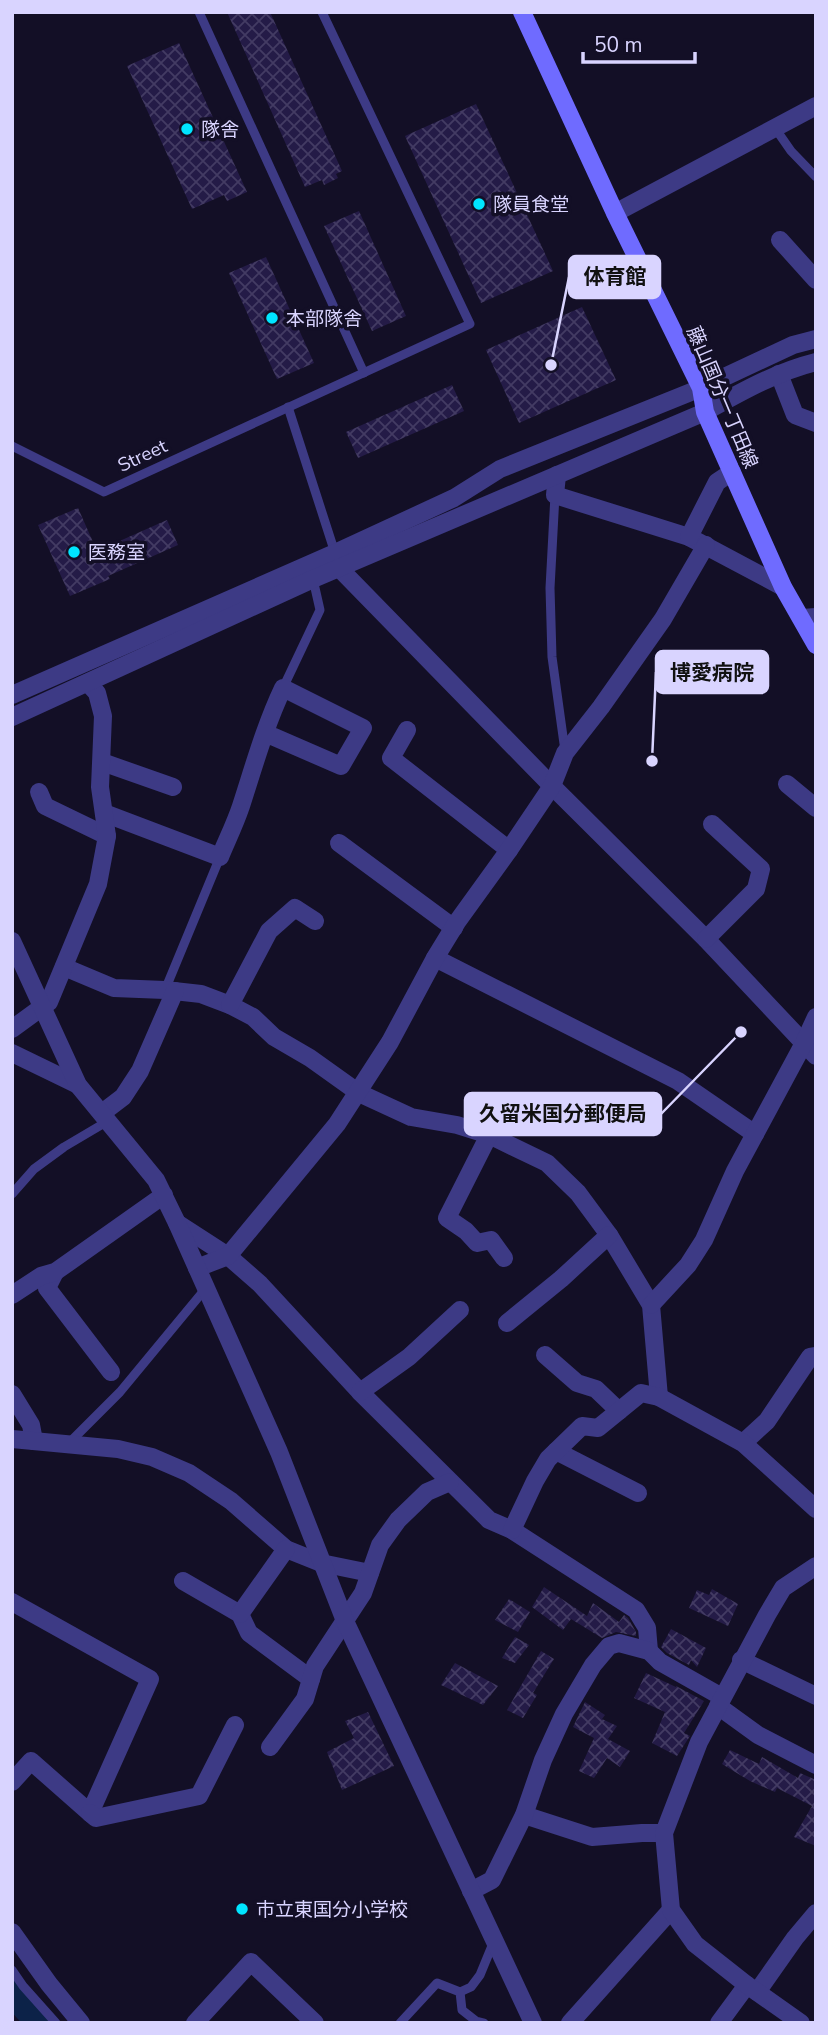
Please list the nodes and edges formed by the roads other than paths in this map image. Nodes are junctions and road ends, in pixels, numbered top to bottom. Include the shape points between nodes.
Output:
1 (199, 12) edge
2 (322, 12) edge
3 (522, 12) edge
4 (816, 106) edge
5 (775, 128) junction
6 (816, 177) edge
7 (615, 213) junction
8 (780, 240) dead end
9 (816, 280) edge
10 (816, 339) edge
11 (816, 362) edge
12 (364, 373) junction
13 (779, 374) junction
14 (701, 388) junction
15 (288, 407) junction
16 (705, 412) junction
17 (816, 423) edge
18 (12, 446) edge
19 (732, 472) junction
20 (557, 475) junction
21 (555, 495) junction
22 (698, 541) junction
23 (337, 561) junction
24 (313, 579) junction
25 (783, 587) junction
26 (809, 618) edge
27 (816, 645) edge
28 (88, 683) junction
29 (283, 688) junction
30 (12, 695) edge
31 (12, 717) edge
32 (407, 730) dead end
33 (265, 733) junction
34 (565, 753) junction
35 (102, 761) junction
36 (787, 784) dead end
37 (552, 786) junction
38 (173, 787) dead end
39 (39, 792) dead end
40 (816, 808) edge
41 (104, 813) junction
42 (712, 824) dead end
43 (107, 836) junction
44 (339, 843) dead end
45 (509, 850) junction
46 (220, 857) junction
47 (315, 921) dead end
48 (454, 928) junction
49 (706, 939) junction
50 (12, 941) edge
51 (435, 958) junction
52 (64, 967) junction
53 (170, 990) junction
54 (230, 1005) junction
55 (42, 1006) junction
56 (816, 1017) edge
57 (12, 1029) edge
58 (810, 1049) edge
59 (13, 1056) edge
60 (78, 1085) junction
61 (359, 1093) junction
62 (105, 1117) junction
63 (755, 1133) junction
64 (489, 1135) junction
65 (12, 1194) edge
66 (164, 1195) junction
67 (177, 1223) junction
68 (609, 1235) junction
69 (228, 1256) junction
70 (504, 1258) dead end
71 (197, 1268) junction
72 (55, 1272) junction
73 (206, 1287) junction
74 (12, 1295) edge
75 (651, 1305) junction
76 (460, 1310) dead end
77 (507, 1323) dead end
78 (545, 1354) dead end
79 (816, 1356) edge
80 (111, 1372) dead end
81 (360, 1392) junction
82 (12, 1394) edge
83 (659, 1398) junction
84 (619, 1411) junction
85 (12, 1439) edge
86 (34, 1441) junction
87 (743, 1443) junction
88 (68, 1444) junction
89 (556, 1451) junction
90 (450, 1482) junction
91 (638, 1493) dead end
92 (816, 1510) edge
93 (512, 1530) junction
94 (286, 1549) junction
95 (321, 1563) junction
96 (816, 1566) edge
97 (370, 1573) junction
98 (183, 1581) dead end
99 (12, 1602) edge
100 (240, 1614) junction
101 (345, 1620) junction
102 (649, 1651) junction
103 (741, 1660) junction
104 (311, 1679) junction
105 (816, 1696) edge
106 (720, 1702) junction
107 (235, 1725) dead end
108 (270, 1747) dead end
109 (816, 1765) edge
110 (12, 1782) edge
111 (90, 1813) junction
112 (524, 1815) junction
113 (664, 1833) junction
114 (471, 1891) junction
115 (671, 1910) junction
116 (816, 1913) edge
117 (12, 1932) edge
118 (494, 1940) junction
119 (12, 1970) edge
120 (752, 1989) junction
121 (460, 1992) junction
122 (57, 2023) edge
123 (81, 2023) edge
124 (195, 2023) edge
125 (315, 2023) edge
126 (400, 2023) edge
127 (484, 2023) edge
128 (533, 2023) edge
129 (570, 2023) edge
130 (719, 2023) edge
131 (801, 2023) edge

1 - 12 lane
2 - 12 lane via 470,324
3 - 7 main road, 藤山国分一丁田線
4 - 5 street
5 - 6 lane
5 - 7 street
7 - 14 main road, 藤山国分一丁田線
8 - 9 street
10 - 14 street
11 - 13 street
12 - 15 lane
13 - 16 street
13 - 17 street via 795,415
14 - 16 main road, 藤山国分一丁田線
14 - 23 street via 500,469
15 - 18 lane, Street via 104,492
15 - 23 lane
16 - 19 main road, 藤山国分一丁田線
16 - 20 street
19 - 22 street via 717,482
19 - 25 main road, 藤山国分一丁田線
20 - 21 street
20 - 23 street
21 - 22 street
21 - 34 lane via 552,657
22 - 25 street
22 - 34 street via 663,619
23 - 24 street
23 - 30 street
23 - 37 street
24 - 28 street
24 - 29 lane via 320,610
25 - 26 main road, 藤山国分一丁田線
26 - 27 main road, 藤山国分一丁田線
28 - 31 street
28 - 35 street via 97,693 103,716
29 - 33 street
29 - 33 street via 363,728 341,766
32 - 45 street via 391,758
33 - 46 street
34 - 37 street
35 - 38 street
35 - 41 street
36 - 40 street
37 - 45 street
37 - 49 street
39 - 43 street via 45,806
41 - 43 street
41 - 46 street
42 - 49 street via 761,869 756,889
43 - 52 street via 98,884
44 - 48 street
45 - 48 street
46 - 53 lane
47 - 54 street via 295,908 269,931
48 - 51 street
49 - 58 street
50 - 55 street
51 - 61 street
51 - 63 street via 678,1081
52 - 53 street via 114,988
52 - 55 street via 49,1002
53 - 54 street via 201,994
53 - 62 street via 140,1071
54 - 61 street
55 - 57 street
55 - 60 street
56 - 58 street
58 - 63 street
59 - 60 street
60 - 62 street
61 - 64 street via 411,1117
61 - 69 street
62 - 65 lane via 34,1169
62 - 66 street
63 - 75 street via 704,1240
64 - 68 street via 548,1163 579,1193
64 - 70 street via 447,1218 477,1243 491,1240
66 - 67 street
66 - 72 street
67 - 69 street
67 - 71 street
68 - 75 street
68 - 77 street
69 - 71 street
69 - 81 street
71 - 73 street
72 - 74 street
72 - 80 street via 47,1288
73 - 88 lane via 120,1392
73 - 95 street via 279,1452
75 - 83 street
76 - 81 street
78 - 84 street
79 - 87 street via 810,1357 767,1421
81 - 90 street
82 - 86 street via 31,1425
83 - 84 street via 641,1393
83 - 87 street
84 - 89 street via 598,1428 582,1426
85 - 86 street
86 - 88 street
87 - 92 street
88 - 94 street via 118,1448 189,1473 231,1501
89 - 91 street
89 - 93 street via 535,1480
90 - 93 street via 489,1520
90 - 97 street via 427,1492 398,1520 380,1545
93 - 102 street via 636,1610 647,1628
94 - 95 street
94 - 100 street
95 - 97 street
95 - 101 street
96 - 103 street via 783,1588
97 - 101 street
98 - 100 street
99 - 111 street via 150,1679
100 - 104 street via 249,1633
101 - 104 street
101 - 114 street
102 - 106 street
102 - 112 street via 619,1643 609,1646 593,1665 564,1714
103 - 105 street
103 - 106 street
104 - 108 street via 305,1699
106 - 109 street via 758,1735
106 - 113 street via 699,1742
107 - 111 street via 199,1796 96,1818
110 - 111 street via 31,1761
112 - 113 street via 592,1837
112 - 114 street via 492,1881
113 - 115 street
114 - 118 street
115 - 120 street via 695,1944
115 - 129 street
116 - 120 street
117 - 123 street
118 - 121 lane via 480,1975
118 - 128 street
119 - 122 lane
120 - 130 street
120 - 131 street
121 - 126 lane via 437,1983
121 - 127 lane via 461,2010
124 - 125 street via 251,1962

